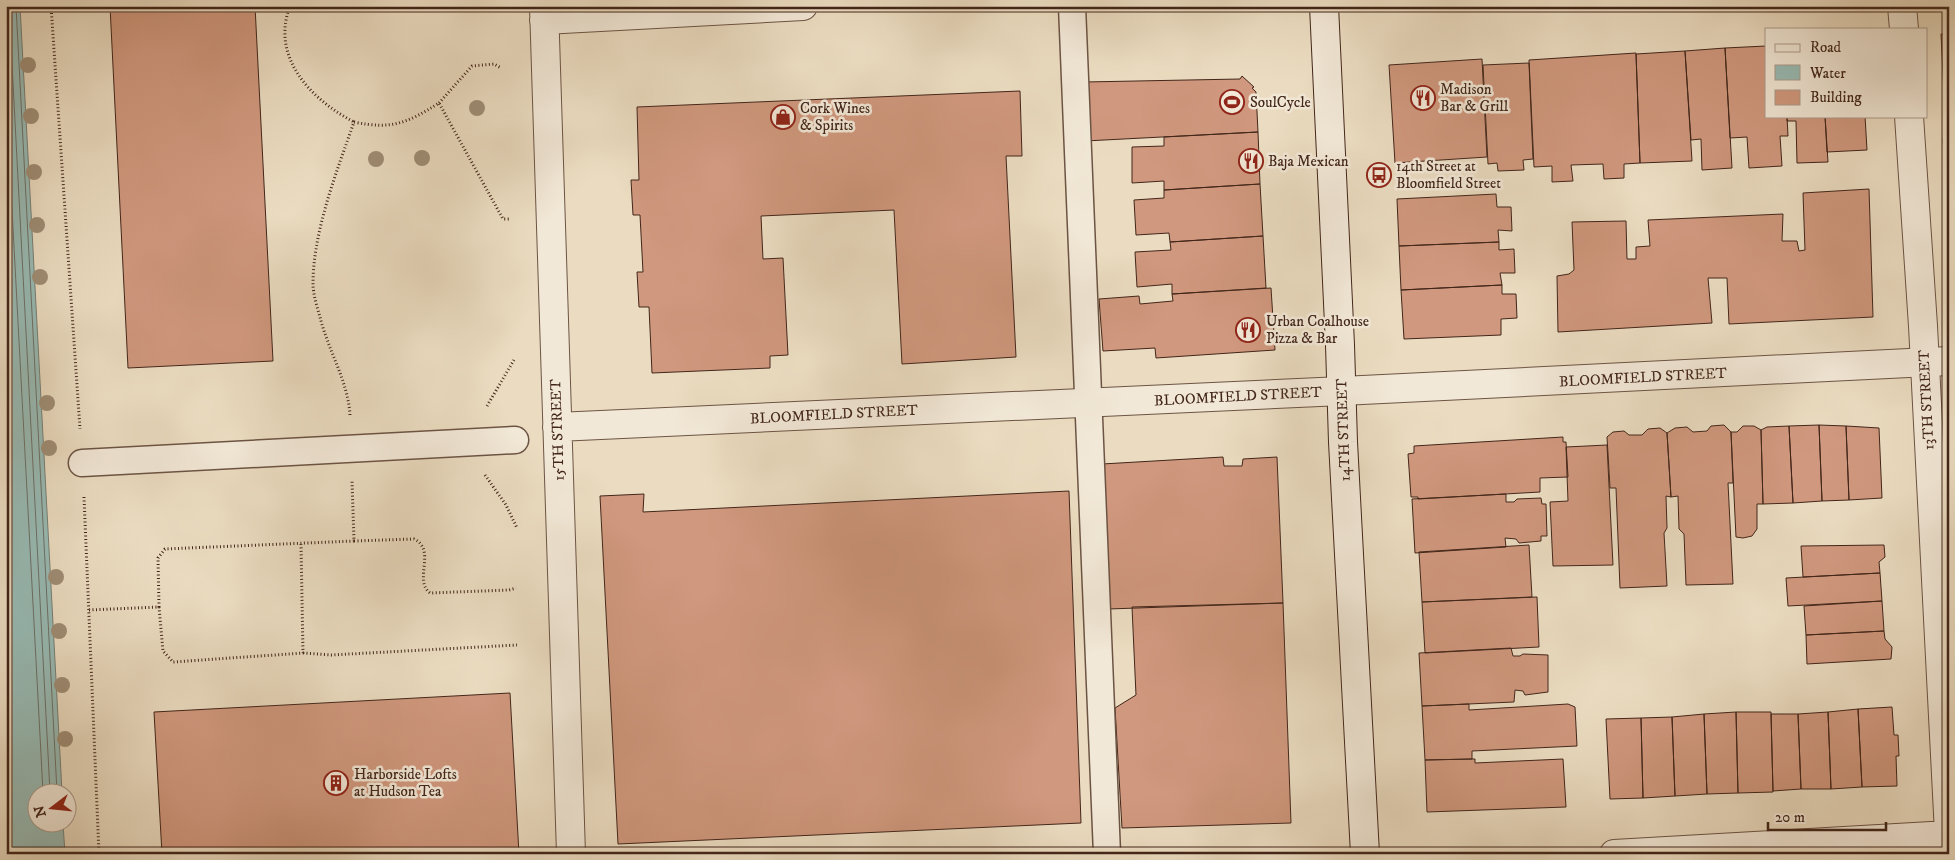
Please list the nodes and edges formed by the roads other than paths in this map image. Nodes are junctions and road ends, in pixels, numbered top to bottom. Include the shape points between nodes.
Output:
1 (803, 6) edge
2 (1072, 6) edge
3 (1324, 6) edge
4 (1902, 6) edge
5 (544, 13) edge
6 (1904, 28) edge
7 (1909, 118) edge
8 (1936, 362) edge
9 (1342, 391) junction
10 (1088, 403) junction
11 (557, 427) junction
12 (515, 440) dead end
13 (82, 463) dead end
14 (1949, 834) edge
15 (571, 854) edge
16 (1107, 854) edge
17 (1364, 854) edge
18 (1614, 854) edge

1 - 5 street
2 - 10 street
3 - 9 street, 14TH STREET
4 - 6 street
5 - 11 street, 15TH STREET
7 - 8 street, 13TH STREET
8 - 9 street, BLOOMFIELD STREET
8 - 14 street, 13TH STREET
9 - 10 street, BLOOMFIELD STREET
9 - 17 street, 14TH STREET
10 - 11 street, BLOOMFIELD STREET
10 - 16 street
11 - 15 street, 15TH STREET
12 - 13 street
14 - 18 street

